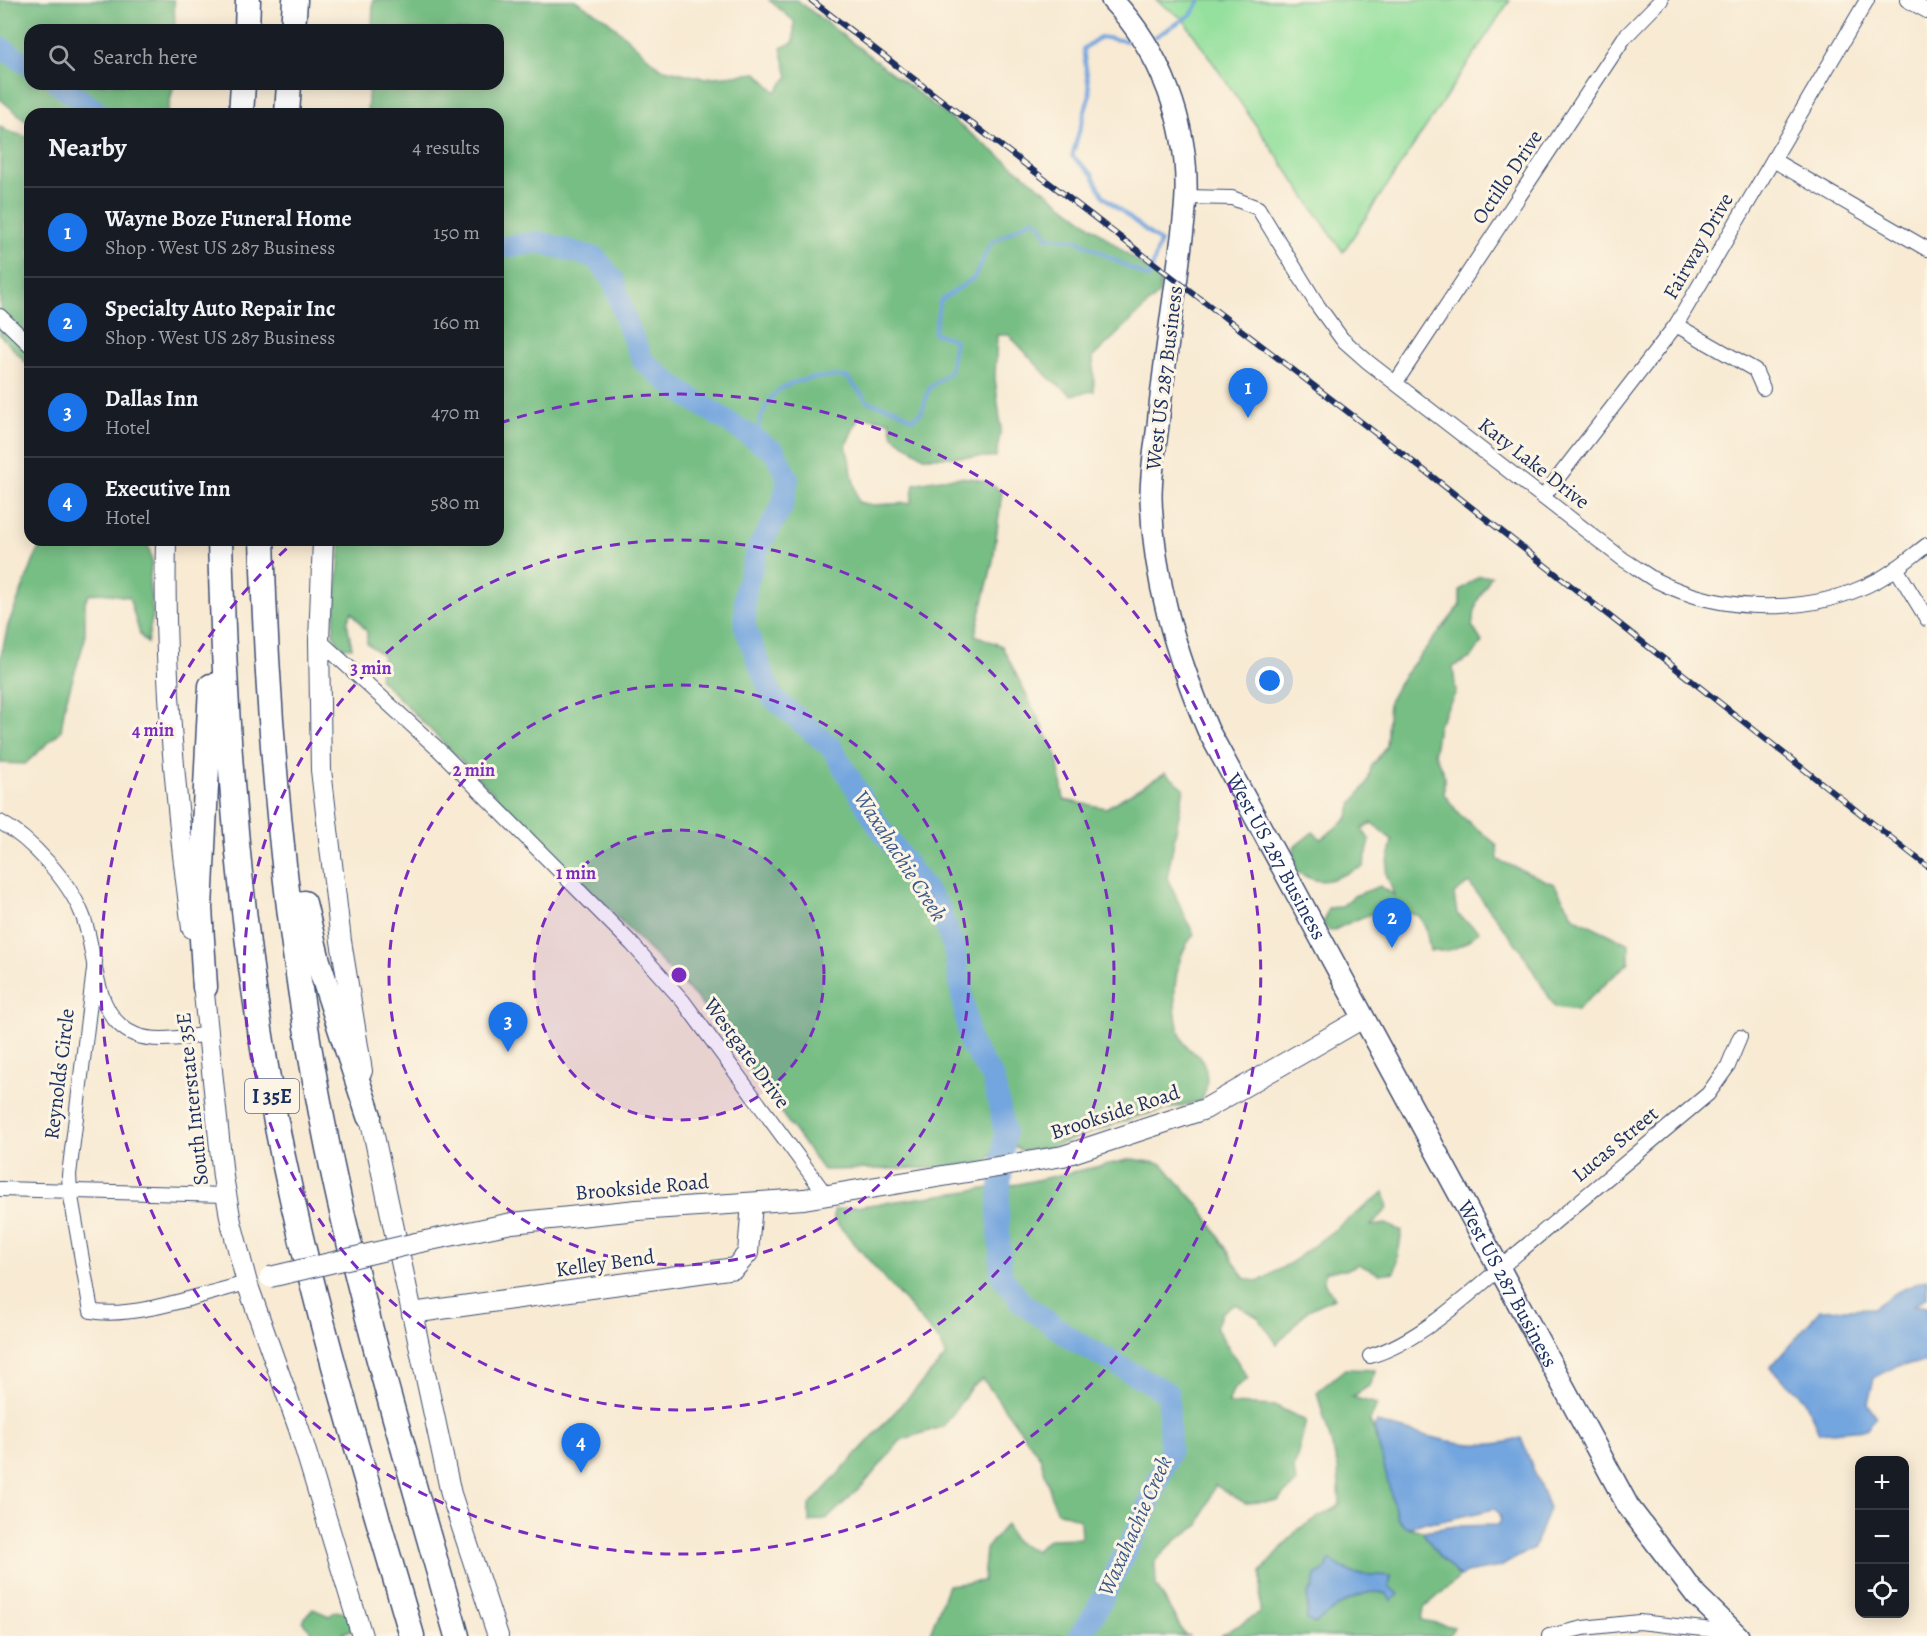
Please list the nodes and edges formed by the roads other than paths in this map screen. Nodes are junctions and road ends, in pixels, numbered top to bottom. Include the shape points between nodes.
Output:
1 (248, 0) edge
2 (295, 0) edge
3 (1112, 0) edge
4 (1661, 0) edge
5 (1867, 0) edge
6 (1907, 0) edge
7 (1927, 11) edge
8 (246, 24) edge
9 (293, 24) edge
10 (243, 90) edge
11 (289, 90) edge
12 (241, 108) edge
13 (287, 108) edge
14 (1773, 160) junction
15 (1186, 197) junction
16 (1927, 249) edge
17 (0, 316) edge
18 (1676, 325) junction
19 (24, 339) edge
20 (1396, 382) junction
21 (1763, 388) dead end
22 (1543, 497) junction
23 (1927, 545) edge
24 (166, 546) edge
25 (219, 546) edge
26 (219, 546) edge
27 (262, 546) edge
28 (323, 546) edge
29 (1896, 568) junction
30 (1927, 619) edge
31 (319, 640) junction
32 (272, 747) junction
33 (0, 822) edge
34 (95, 961) junction
35 (205, 987) junction
36 (1363, 1018) junction
37 (209, 1034) junction
38 (1740, 1037) dead end
39 (369, 1116) junction
40 (0, 1189) edge
41 (70, 1191) junction
42 (226, 1196) junction
43 (826, 1196) junction
44 (752, 1203) junction
45 (1498, 1270) junction
46 (247, 1283) junction
47 (412, 1313) junction
48 (1370, 1356) dead end
49 (1735, 1634) edge
50 (362, 1636) edge
51 (412, 1636) edge
52 (457, 1636) edge
53 (498, 1636) edge
54 (1550, 1636) edge

1 - 8 highway
2 - 9 highway
3 - 15 main road, West US 287 Business via 1149,51 1171,97 1183,138
4 - 20 street, Octillo Drive via 1624,38
5 - 14 street, Fairway Drive
6 - 7 street
10 - 12 highway
11 - 13 highway
14 - 16 street
14 - 18 street, Fairway Drive
15 - 20 street, Katy Lake Drive via 1232,198 1258,208 1342,339
15 - 36 main road, West US 287 Business via 1151,497 1166,609 1182,669 1208,729
17 - 19 street
18 - 21 street via 1755,370
18 - 22 street, Fairway Drive
20 - 22 street, Katy Lake Drive
22 - 29 street, Katy Lake Drive via 1655,580 1734,604 1771,608 1806,604 1878,580
23 - 29 street, Katy Lake Drive
24 - 35 main road, South Interstate 35E via 165,615 174,794 194,940
25 - 35 highway via 200,908
26 - 51 highway, I 35E via 227,742 259,1026 293,1202 326,1340
27 - 32 highway, I 35E
28 - 31 main road
29 - 30 street
31 - 39 main road via 321,770 341,941
31 - 43 street, Westgate Drive via 438,749 632,944 683,1001
32 - 39 highway via 286,781 311,936
32 - 52 highway, I 35E via 298,965 328,1147 399,1434
33 - 34 street, Reynolds Circle via 62,877 82,914
34 - 37 street, Reynolds Circle via 107,1008 135,1035 150,1038
34 - 41 street, Reynolds Circle via 72,1133
35 - 37 main road, South Interstate 35E
36 - 43 main road, Brookside Road via 1205,1109 1089,1149
36 - 45 main road, West US 287 Business
37 - 42 main road, South Interstate 35E
38 - 45 street, Lucas Street via 1728,1066 1708,1094
39 - 47 main road
40 - 41 street
41 - 42 street
41 - 46 street, Brookside Road via 91,1311 112,1314
42 - 46 main road, South Interstate 35E
43 - 44 main road, Brookside Road
44 - 46 main road, Brookside Road, bridge via 512,1223
44 - 47 main road, Kelley Bend via 748,1253 735,1268
45 - 48 street, Lucas Street via 1410,1340
45 - 49 main road, West US 287 Business via 1628,1506 1696,1595
46 - 50 main road, South Interstate 35E via 299,1429
47 - 53 main road via 452,1494
49 - 54 street via 1639,1622

